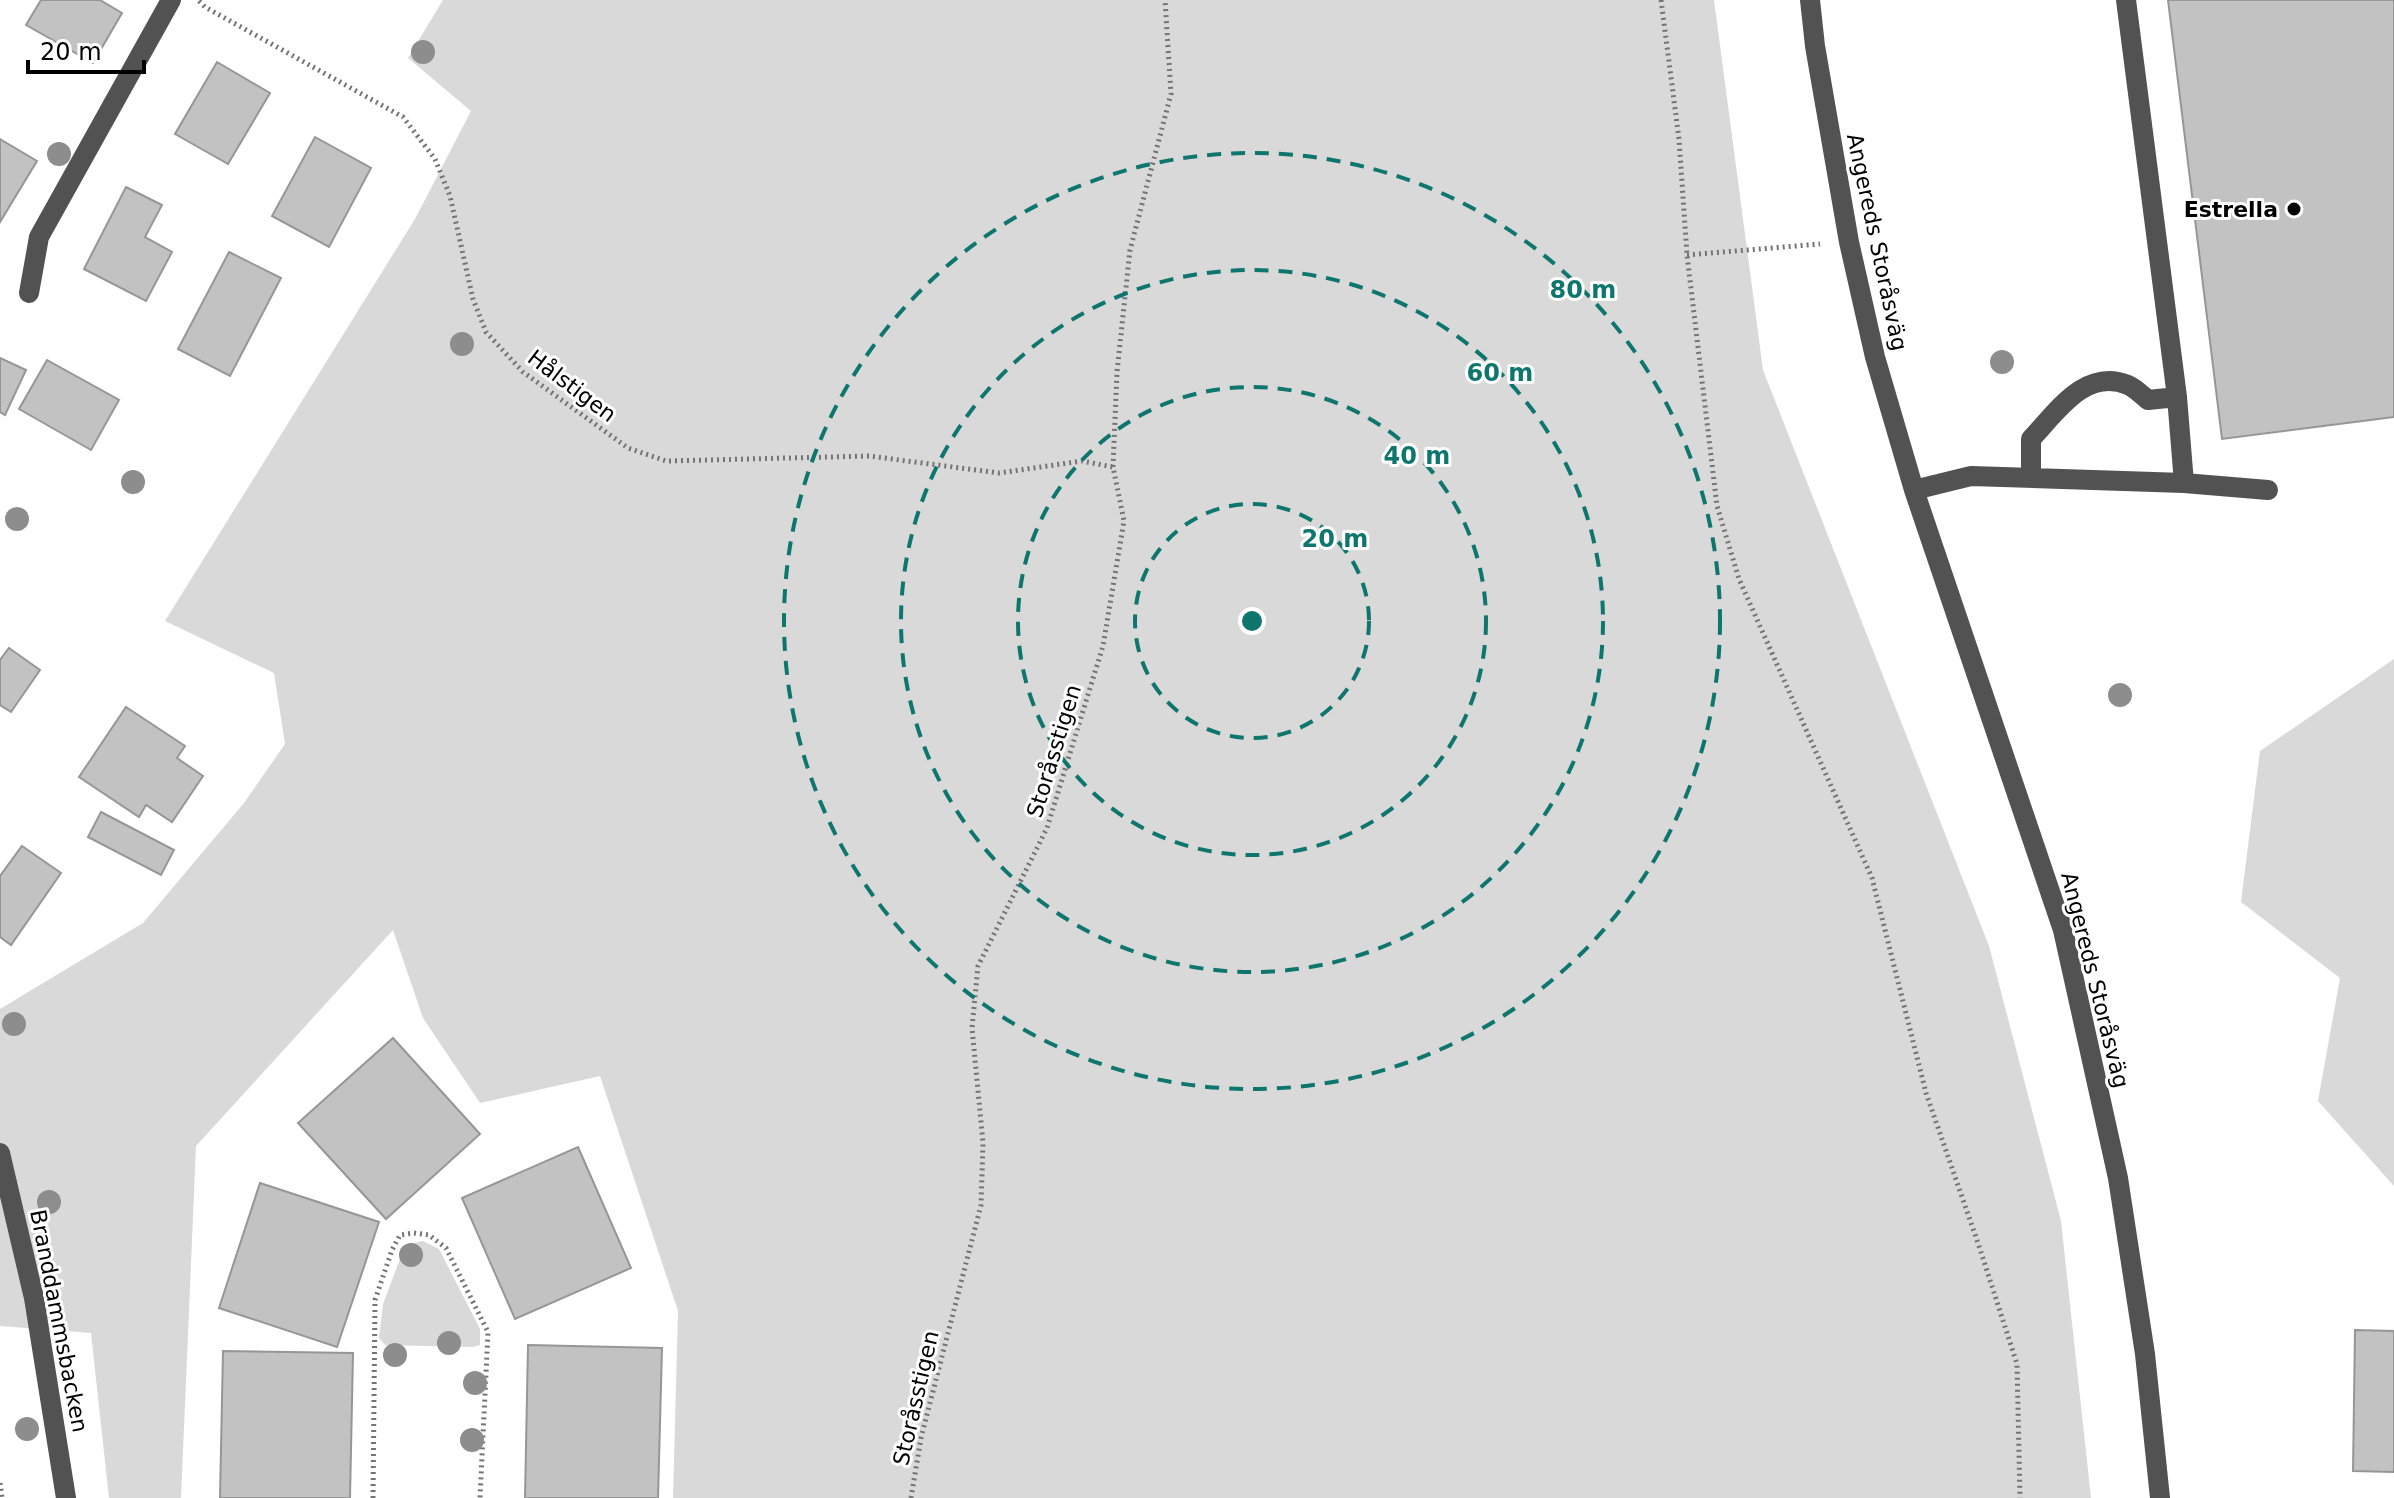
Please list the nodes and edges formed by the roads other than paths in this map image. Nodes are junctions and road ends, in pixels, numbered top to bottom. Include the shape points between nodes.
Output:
1 (171, 0) edge
2 (1810, 0) edge
3 (2126, 0) edge
4 (29, 293) dead end
5 (2177, 397) junction
6 (2031, 477) junction
7 (2184, 483) junction
8 (1914, 490) junction
9 (2268, 490) dead end
10 (0, 1153) edge
11 (66, 1498) edge
12 (2160, 1498) edge

1 - 4 street via 39,237
2 - 8 street, Angereds Storåsväg via 1849,242 1875,357
3 - 5 street
5 - 6 street via 2148,400 2127,385 2101,381 2081,387 2031,439
5 - 7 street
6 - 7 street
6 - 8 street via 1971,476
7 - 9 street
8 - 12 street, Angereds Storåsväg via 2063,930 2118,1178
10 - 11 street, Branddammsbacken via 34,1298

